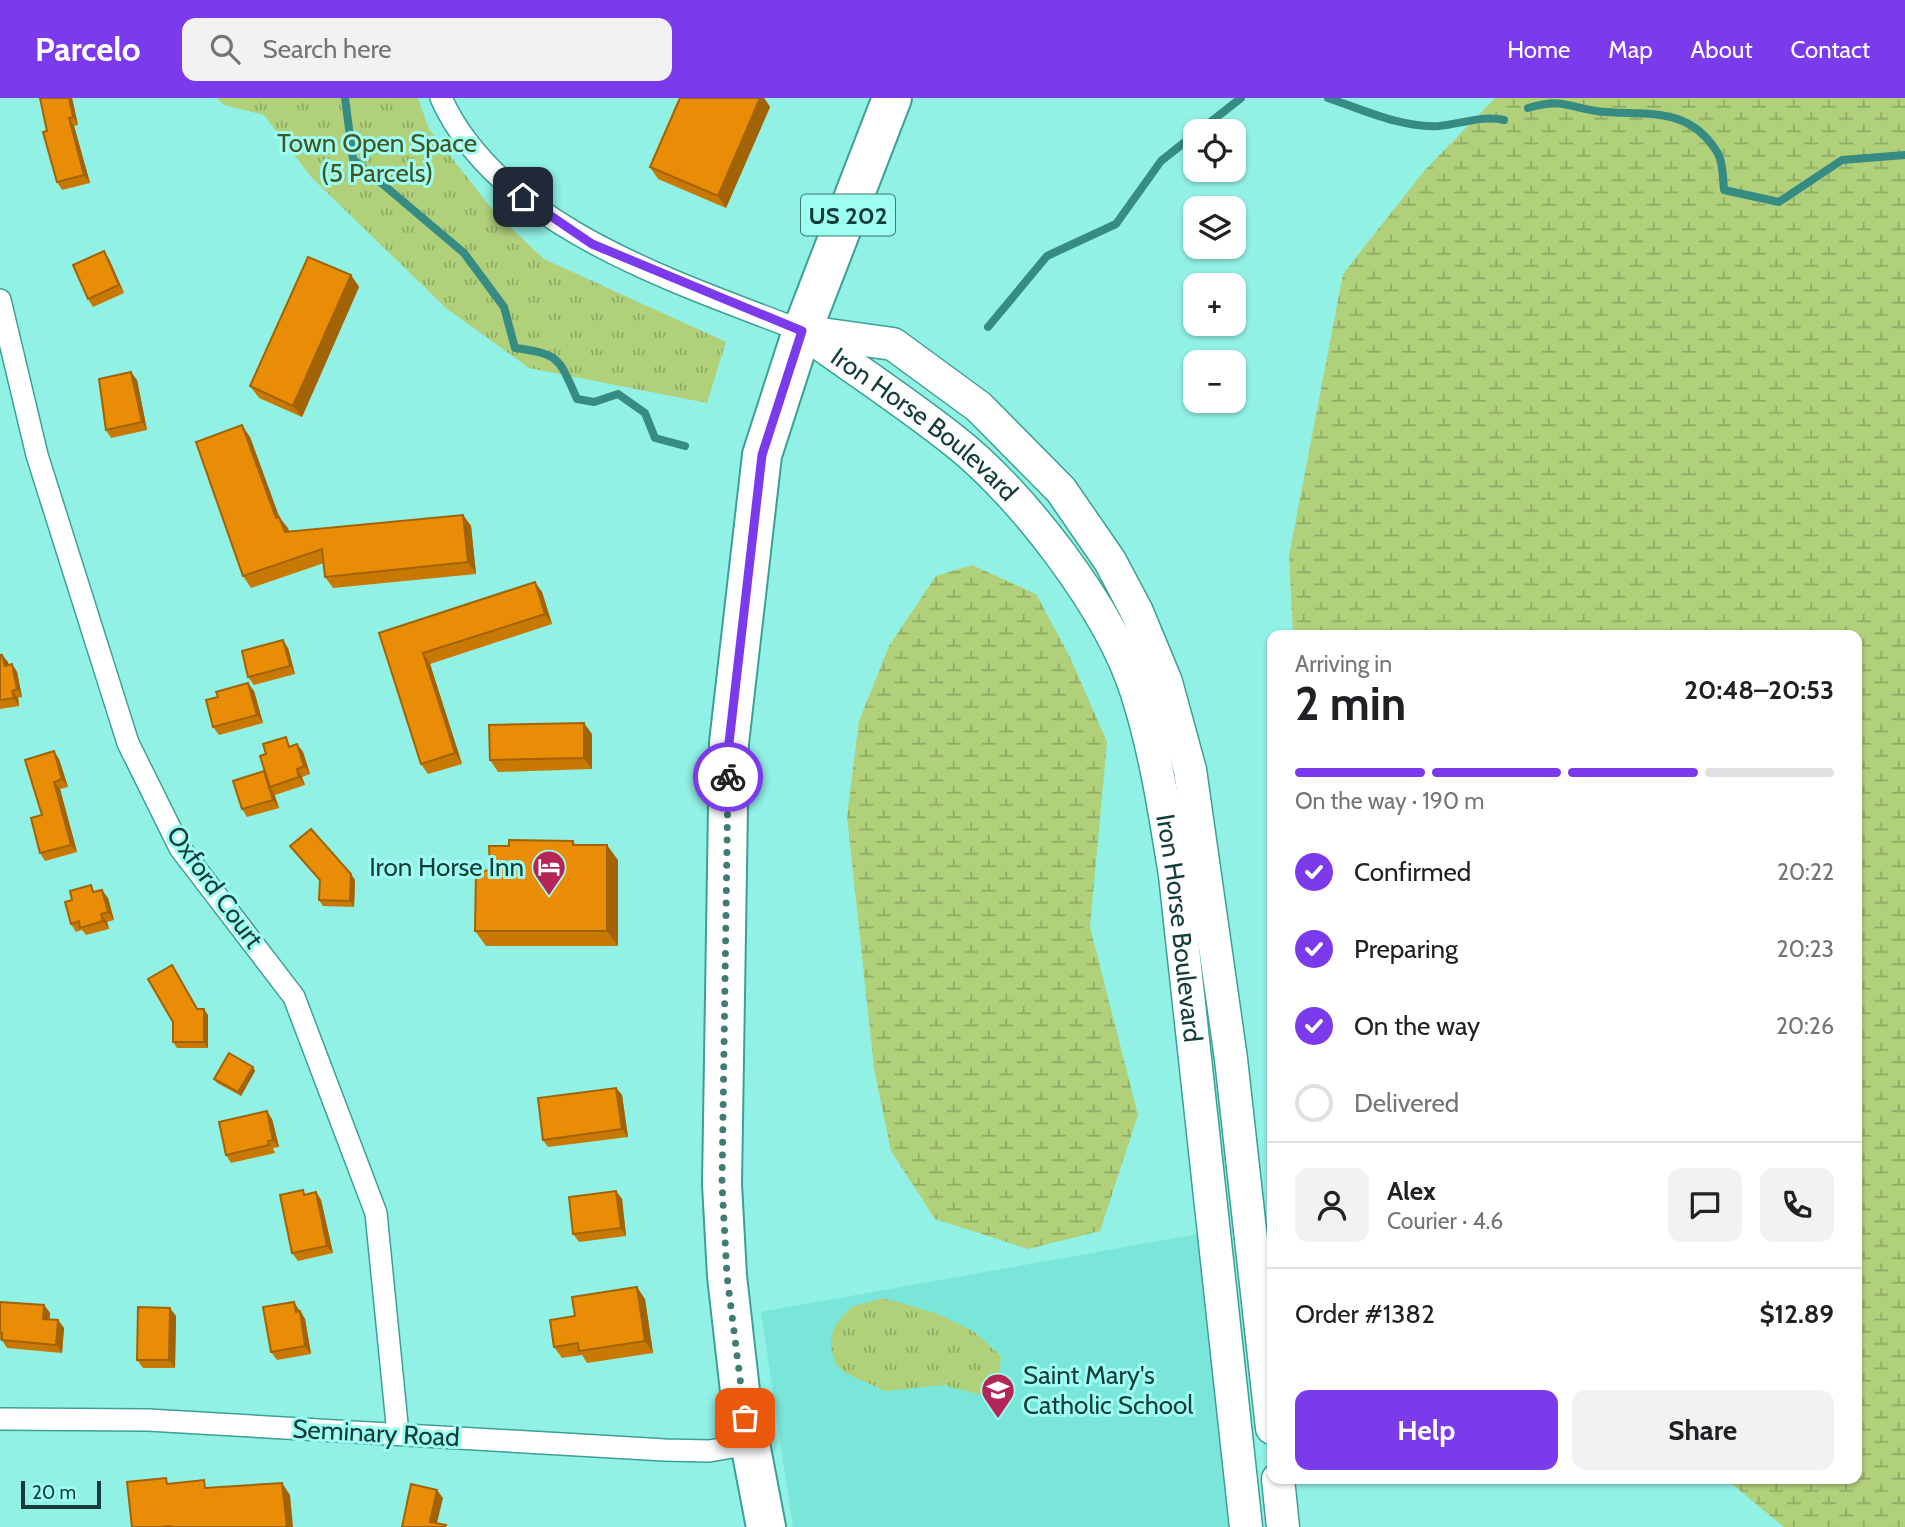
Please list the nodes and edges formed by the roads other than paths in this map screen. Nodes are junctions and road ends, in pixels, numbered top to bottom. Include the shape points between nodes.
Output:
1 (441, 98) edge
2 (892, 98) edge
3 (0, 300) edge
4 (802, 331) junction
5 (1267, 1383) edge
6 (0, 1419) edge
7 (398, 1434) junction
8 (750, 1444) junction
9 (1279, 1484) edge
10 (766, 1527) edge
11 (1246, 1527) edge
12 (1283, 1527) edge

1 - 4 street via 470,143 502,180 554,220 592,244
2 - 4 highway, US 202
3 - 7 street, Oxford Court via 37,455 128,743 180,848 294,998 376,1213
4 - 5 street, Iron Horse Boulevard via 893,344 979,407 1061,490 1110,562 1147,635 1166,682 1190,770 1231,1059
4 - 8 highway, US 202 via 762,455 729,743 722,1184 733,1330
4 - 11 street, Iron Horse Boulevard via 954,440 1006,490 1063,556 1100,615 1137,692 1159,778 1175,875
6 - 7 street, Seminary Road via 148,1420
7 - 8 street, Seminary Road via 665,1450 709,1451
8 - 10 highway, US 202
9 - 12 street

